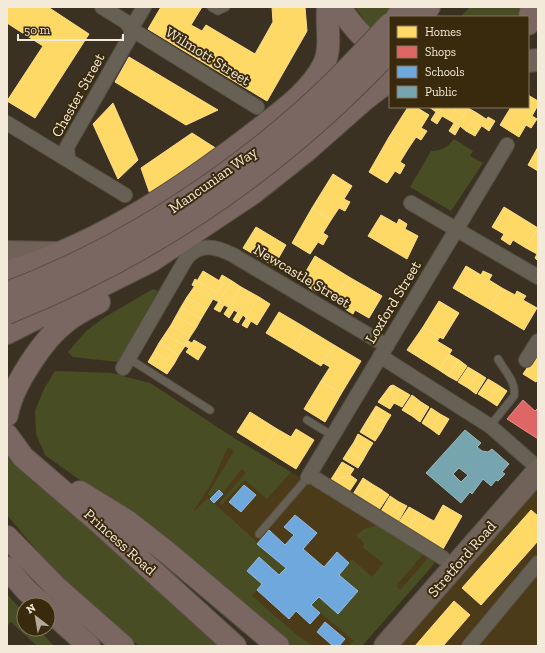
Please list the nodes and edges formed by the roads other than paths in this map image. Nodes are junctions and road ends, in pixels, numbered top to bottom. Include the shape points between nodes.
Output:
1 (102, 7) edge
2 (144, 7) edge
3 (211, 7) edge
4 (226, 7) edge
5 (328, 7) edge
6 (340, 7) edge
7 (405, 7) edge
8 (429, 7) edge
9 (532, 7) edge
10 (397, 16) edge
11 (422, 16) edge
12 (529, 20) edge
13 (389, 25) edge
14 (131, 29) junction
15 (389, 52) edge
16 (389, 54) edge
17 (389, 81) edge
18 (257, 107) dead end
19 (7, 123) edge
20 (507, 145) dead end
21 (68, 159) junction
22 (125, 196) dead end
23 (411, 203) dead end
24 (456, 228) junction
25 (7, 252) edge
26 (60, 253) junction
27 (142, 266) junction
28 (7, 272) edge
29 (538, 277) edge
30 (7, 293) edge
31 (7, 313) edge
32 (7, 333) edge
33 (538, 341) edge
34 (383, 351) junction
35 (498, 359) dead end
36 (526, 360) dead end
37 (125, 363) joint
38 (210, 410) dead end
39 (7, 415) edge
40 (307, 420) dead end
41 (490, 426) junction
42 (8, 434) edge
43 (333, 436) junction
44 (32, 465) junction
45 (312, 478) junction
46 (535, 479) edge
47 (259, 534) dead end
48 (7, 536) edge
49 (443, 558) dead end
50 (538, 564) edge
51 (7, 568) edge
52 (34, 597) edge
53 (56, 616) edge
54 (89, 646) edge
55 (123, 646) edge
56 (235, 646) edge
57 (278, 646) edge
58 (385, 646) edge
59 (469, 646) edge

1 - 14 street, Wilmott Street via 126,22
2 - 14 street, Chester Street
3 - 4 lane via 218,11
5 - 26 highway, Mancunian Way via 325,62 309,86 273,118 196,176 130,218
6 - 16 highway via 362,37 376,48
7 - 10 highway
8 - 11 highway
9 - 12 highway
13 - 30 highway, Mancunian Way, bridge via 301,113 231,169 174,209 45,278
14 - 18 street, Wilmott Street
14 - 21 street, Chester Street via 131,35 66,147
15 - 31 highway, Mancunian Way, bridge via 322,119 252,177 218,201 124,259
17 - 27 highway via 254,193
19 - 21 street
20 - 24 street, Loxford Street
21 - 22 street
23 - 24 street
24 - 29 street
24 - 34 street, Loxford Street
25 - 26 main road
26 - 28 highway, Mancunian Way
27 - 32 highway
27 - 39 highway via 117,293 80,311 55,332 20,380 9,401
33 - 36 street
34 - 37 street, Newcastle Street via 228,252 215,247 204,247 197,249 186,259
34 - 41 street, Newcastle Street
34 - 43 street, Loxford Street
35 - 41 lane via 514,385 515,392
37 - 38 lane
40 - 43 lane
41 - 46 street, Newcastle Street
42 - 44 highway, Princess Road
43 - 45 street, Loxford Street
44 - 56 highway, Princess Road
44 - 57 highway via 127,521
45 - 47 lane
45 - 49 street
46 - 58 main road, Stretford Road
48 - 55 highway via 56,587
50 - 59 street
51 - 52 highway
53 - 54 highway

